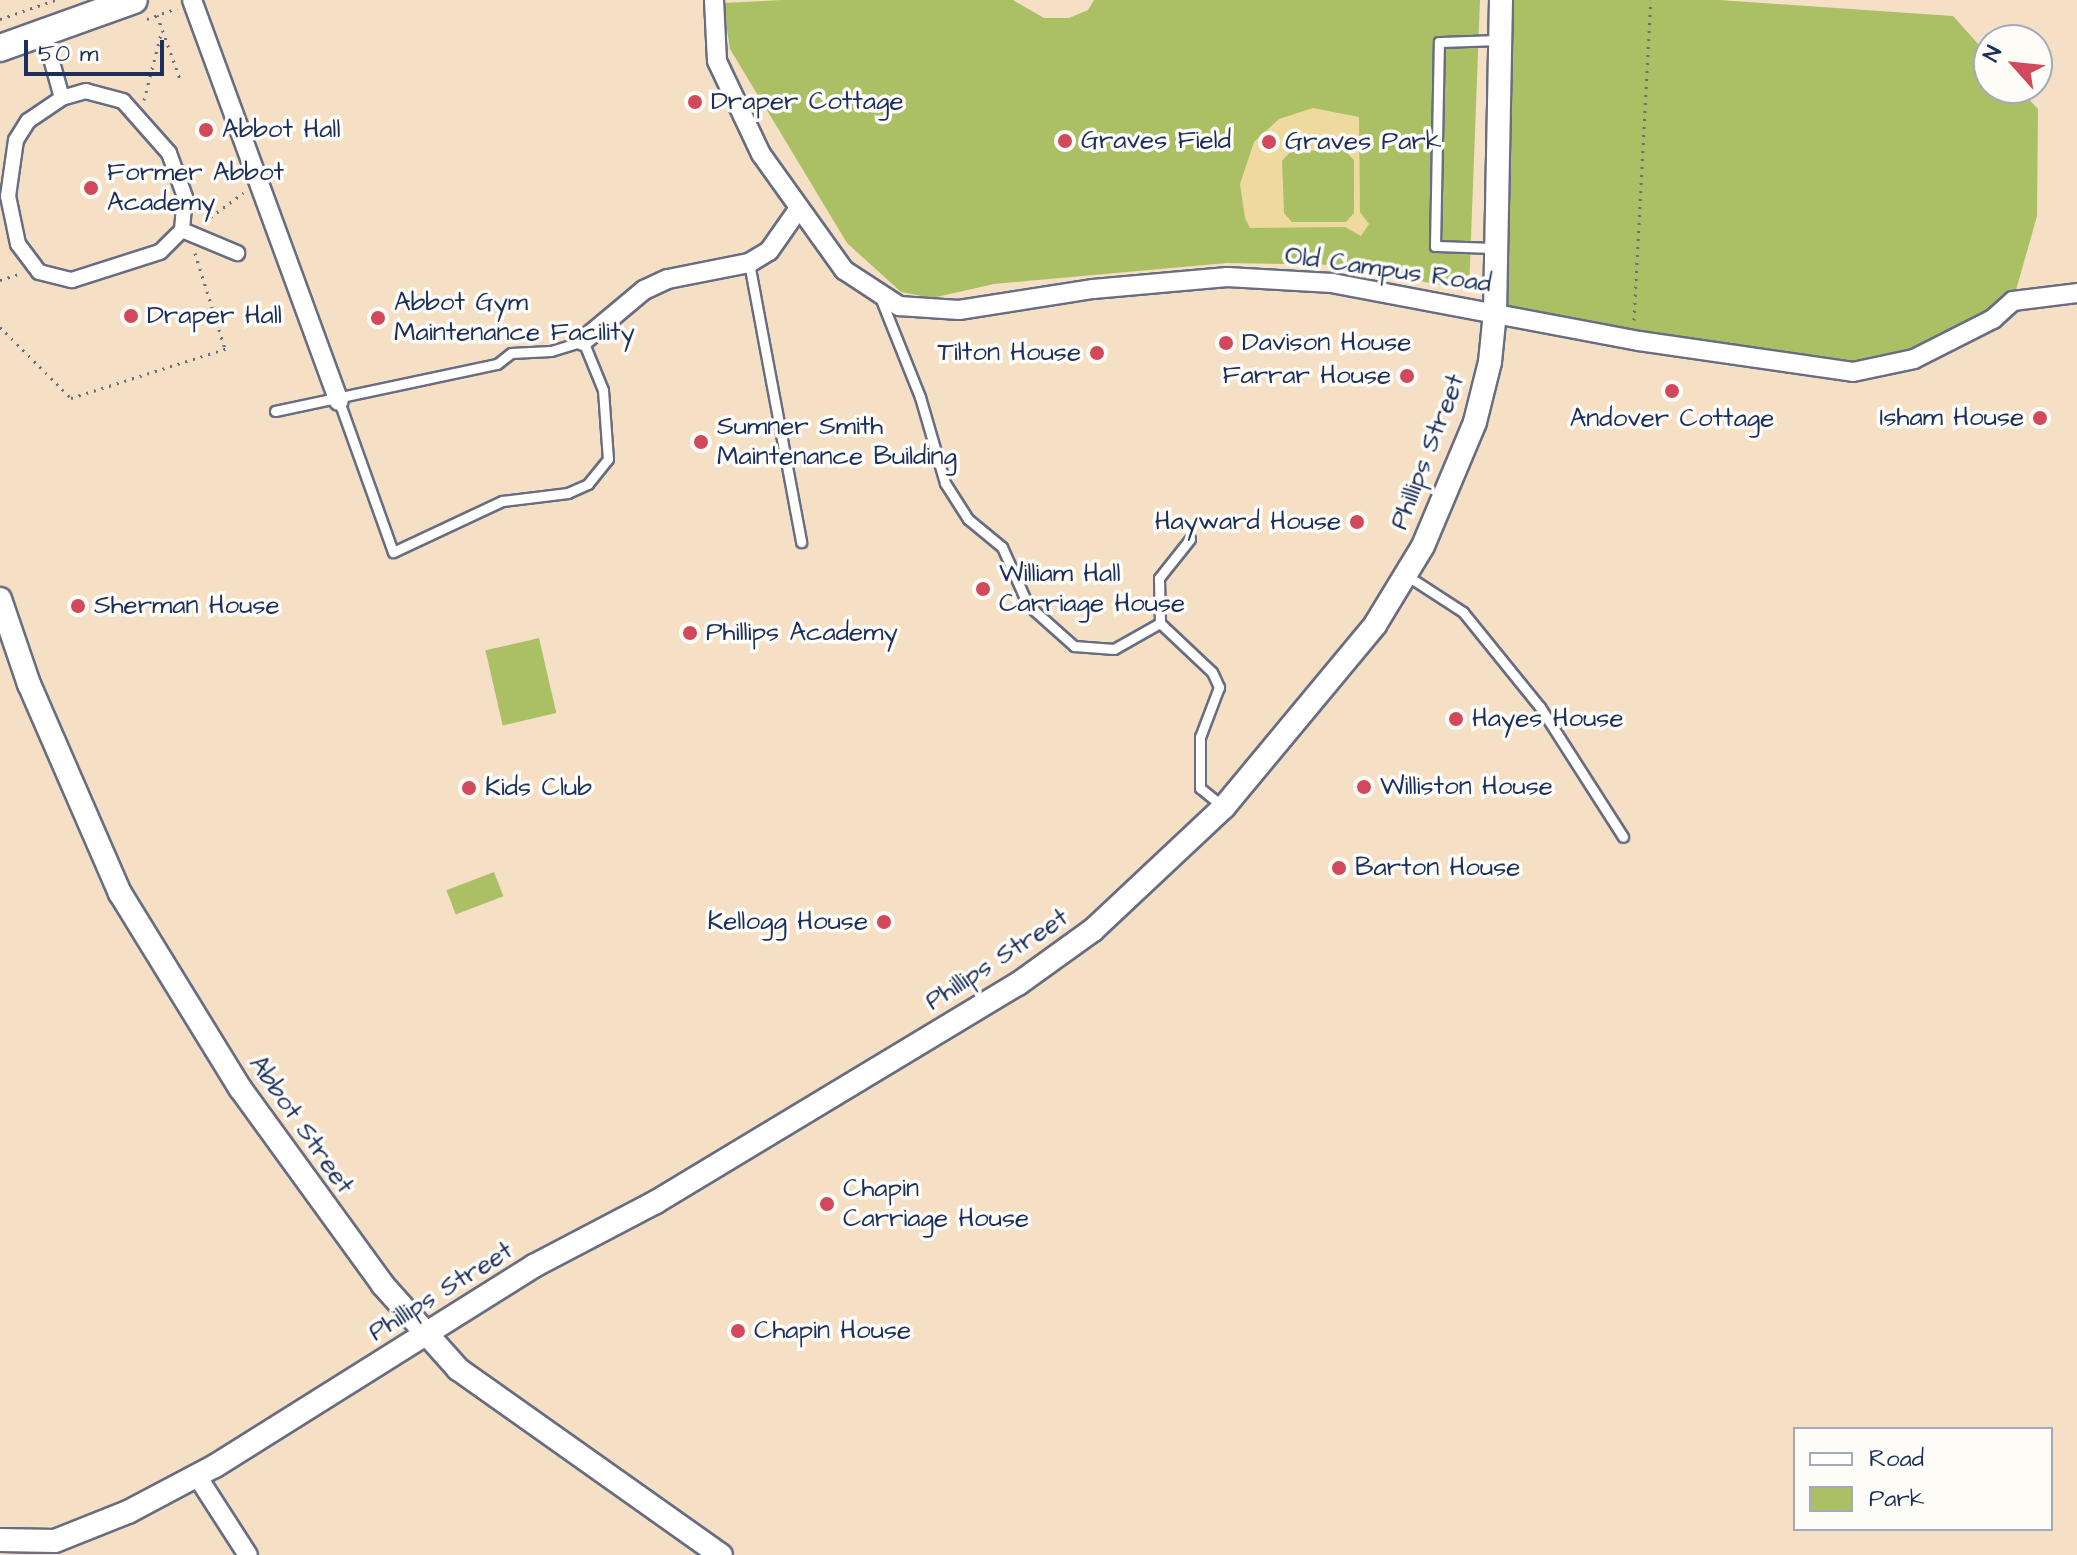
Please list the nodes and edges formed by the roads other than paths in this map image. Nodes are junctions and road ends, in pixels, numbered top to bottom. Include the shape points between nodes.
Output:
1 (134, 0) edge
2 (192, 0) edge
3 (714, 0) edge
4 (1501, 0) edge
5 (44, 33) junction
6 (1500, 40) junction
7 (0, 48) edge
8 (62, 98) junction
9 (797, 211) junction
10 (186, 231) junction
11 (1498, 248) junction
12 (237, 253) dead end
13 (749, 263) junction
14 (2077, 293) edge
15 (879, 294) junction
16 (1495, 312) junction
17 (583, 341) junction
18 (339, 401) junction
19 (275, 411) dead end
20 (1190, 539) dead end
21 (801, 542) dead end
22 (1405, 575) junction
23 (0, 599) edge
24 (1160, 623) junction
25 (1224, 807) junction
26 (1623, 837) dead end
27 (426, 1336) junction
28 (197, 1476) junction
29 (0, 1540) edge
30 (248, 1555) edge
31 (721, 1555) edge

1 - 5 main road
2 - 18 street
3 - 9 street, Old Campus Road via 717,61 761,154
4 - 6 street, Phillips Street
5 - 7 main road
5 - 8 street
6 - 11 street, Phillips Street
6 - 11 lane via 1439,42 1435,246
8 - 10 street via 86,91 106,94 140,115 179,172
8 - 10 street via 28,121 10,167 8,210 18,244 32,266 58,278 93,275 160,252
9 - 13 street via 769,251
9 - 15 street, Old Campus Road via 844,270
10 - 12 street
11 - 16 street, Phillips Street
13 - 17 street via 668,279 644,290
13 - 21 lane
14 - 16 street, Old Campus Road via 2013,301 1993,319 1914,359 1853,372
15 - 16 street, Old Campus Road via 899,306 959,310 1093,289 1227,277 1332,283
15 - 24 lane via 920,397 945,483 968,519 1002,547 1028,605 1074,646 1114,649
16 - 22 street, Phillips Street via 1490,362 1475,422 1438,514
17 - 18 lane via 551,351 511,353 497,364
17 - 18 lane via 603,390 608,459 588,484 544,499 502,501 393,552
18 - 19 lane
20 - 24 lane via 1159,578
22 - 25 street, Phillips Street via 1375,625
22 - 26 lane via 1463,612 1540,707
23 - 27 street, Abbot Street via 63,764 120,893 158,960 249,1101
24 - 25 lane via 1212,672 1219,687 1200,737 1200,788
25 - 27 street, Phillips Street via 1093,930 1018,984 656,1202 534,1266
27 - 28 street, Phillips Street
27 - 31 street, Abbot Street via 458,1369
28 - 29 street, Phillips Street via 128,1512 55,1541
28 - 30 street

